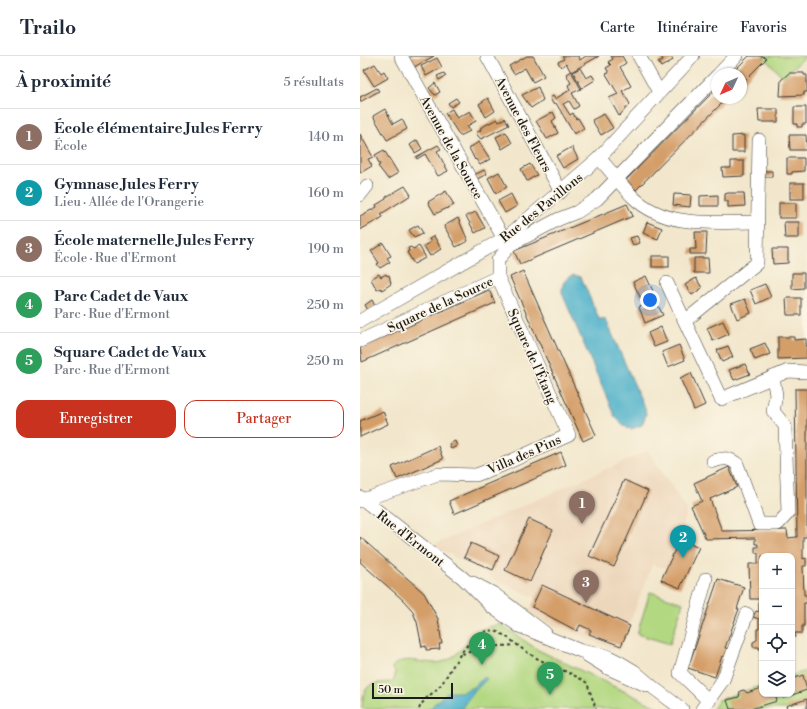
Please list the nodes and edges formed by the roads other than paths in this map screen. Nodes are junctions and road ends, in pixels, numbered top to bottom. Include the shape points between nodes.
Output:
1 (401, 56) edge
2 (487, 56) edge
3 (639, 56) edge
4 (693, 56) edge
5 (736, 56) edge
6 (725, 68) edge
7 (711, 82) edge
8 (659, 92) junction
9 (759, 140) dead end
10 (599, 158) junction
11 (617, 178) junction
12 (561, 192) junction
13 (756, 222) junction
14 (504, 239) junction
15 (498, 277) junction
16 (666, 283) dead end
17 (360, 321) edge
18 (685, 322) junction
19 (360, 341) edge
20 (807, 372) edge
21 (773, 377) junction
22 (569, 434) joint
23 (714, 461) dead end
24 (361, 499) edge
25 (706, 579) dead end
26 (747, 614) dead end
27 (706, 705) edge
28 (682, 709) edge

1 - 14 street, Avenue de la Source
2 - 12 street, Avenue des Fleurs
3 - 8 street
4 - 8 street, Rue des Pavillons
5 - 6 street
7 - 11 street
8 - 10 street, Rue des Pavillons
9 - 13 street
10 - 11 street
10 - 12 street, Rue des Pavillons
11 - 13 street via 634,198 650,210 681,222
11 - 15 street via 597,199 577,212 510,245 498,260
12 - 14 street, Rue des Pavillons
13 - 18 street via 757,263
14 - 17 street, Rue des Pavillons
15 - 19 street, Square de la Source
15 - 22 street, Square de l'Étang
16 - 18 street
18 - 21 street via 721,399
20 - 21 street via 788,372
21 - 23 street via 776,395 773,411 785,426 788,513 778,524 759,524 736,464 729,458
22 - 24 street, Villa des Pins via 476,475 438,474
24 - 28 street, Rue d'Ermont via 463,578 494,594 552,638 581,651 607,656 619,662
25 - 27 street via 680,673
26 - 27 street via 724,680

